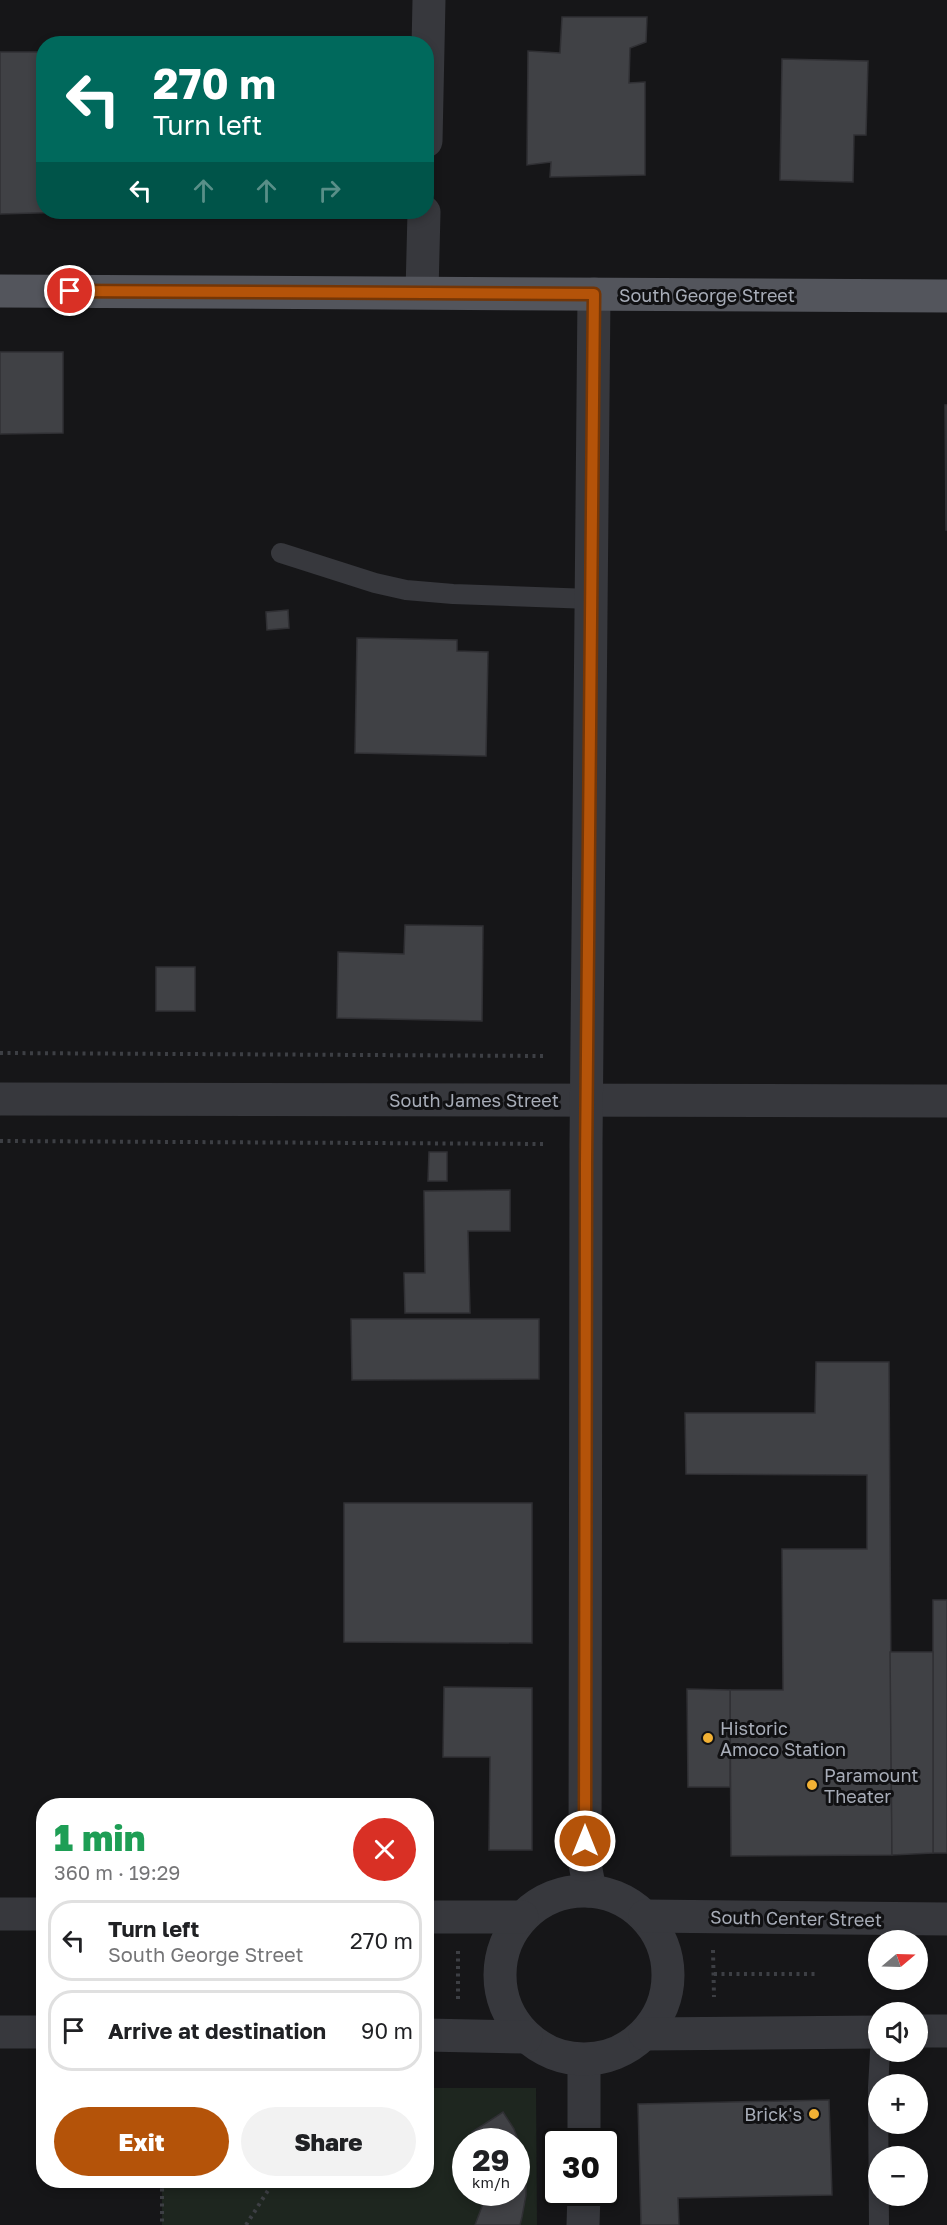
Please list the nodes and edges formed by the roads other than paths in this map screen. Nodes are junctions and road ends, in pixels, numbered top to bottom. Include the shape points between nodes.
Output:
1 (429, 0) edge
2 (428, 36) edge
3 (424, 219) edge
4 (0, 291) edge
5 (422, 292) junction
6 (594, 294) junction
7 (947, 296) edge
8 (281, 553) dead end
9 (591, 599) junction
10 (0, 1100) edge
11 (587, 1100) junction
12 (947, 1101) edge
13 (590, 1891) junction
14 (0, 1914) edge
15 (36, 1914) edge
16 (645, 1916) junction
17 (434, 1917) edge
18 (522, 1917) junction
19 (947, 1919) edge
20 (928, 2031) edge
21 (947, 2031) edge
22 (0, 2032) edge
23 (36, 2032) edge
24 (868, 2032) edge
25 (645, 2034) junction
26 (434, 2035) edge
27 (526, 2037) junction
28 (584, 2061) junction
29 (879, 2062) edge
30 (584, 2128) edge
31 (584, 2206) edge
32 (583, 2225) edge
33 (879, 2225) edge

1 - 2 street
3 - 5 street
4 - 5 main road, South George Street
5 - 6 main road, South George Street
6 - 7 main road, South George Street
6 - 9 street
8 - 9 lane via 406,590
9 - 11 street
10 - 11 street, South James Street
11 - 12 street, South James Street
11 - 13 street via 585,1864
13 - 16 street via 610,1894
13 - 18 street via 553,1896
14 - 15 street
16 - 19 street, South Center Street
16 - 25 street via 666,1954 668,1975 666,1997
17 - 18 street
18 - 27 street via 501,1956 499,1978 502,2000
20 - 21 street
22 - 23 street
24 - 25 street
25 - 28 street via 627,2048
26 - 27 street
27 - 28 street via 543,2050
28 - 30 street
29 - 33 lane
31 - 32 street

